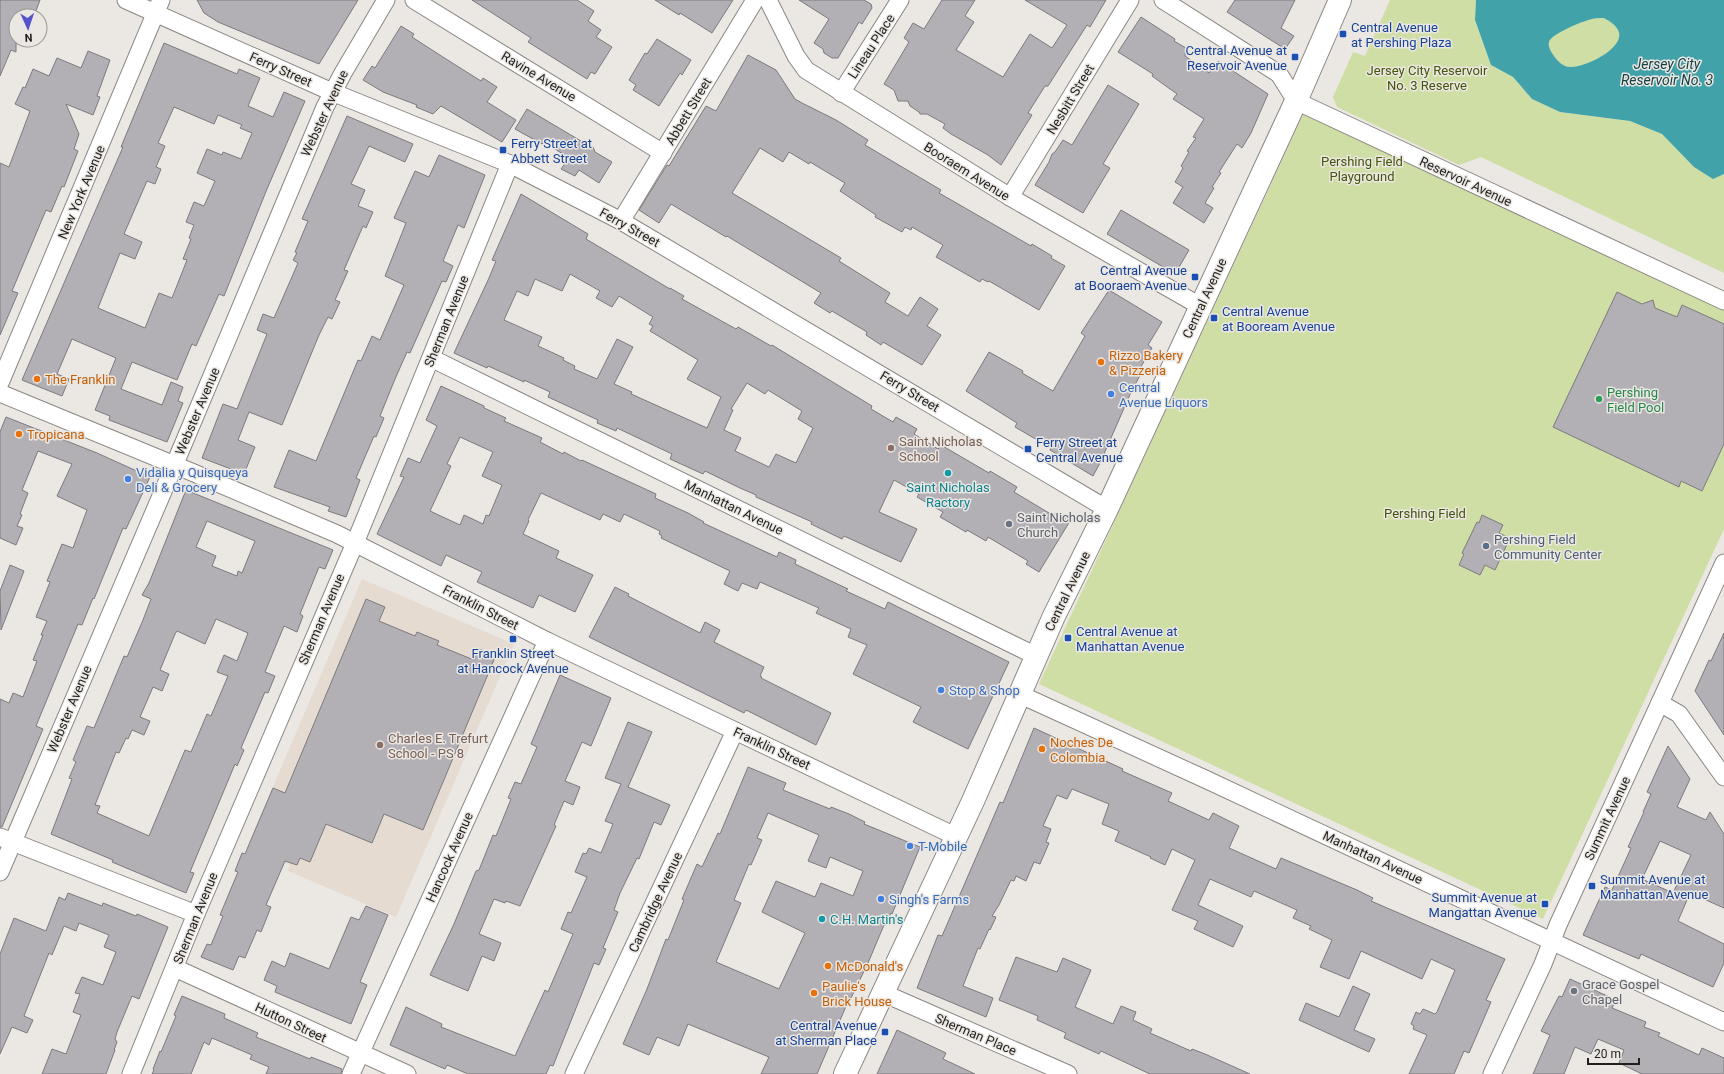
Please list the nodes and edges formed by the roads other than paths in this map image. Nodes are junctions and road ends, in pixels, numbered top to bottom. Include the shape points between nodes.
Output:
1 (126, 0) edge
2 (386, 0) edge
3 (414, 0) edge
4 (755, 0) edge
5 (768, 0) edge
6 (900, 0) edge
7 (1130, 0) edge
8 (1163, 0) edge
9 (1340, 0) edge
10 (159, 6) edge
11 (332, 92) junction
12 (841, 93) junction
13 (1296, 101) junction
14 (663, 153) junction
15 (510, 164) junction
16 (1010, 197) junction
17 (621, 221) junction
18 (1724, 301) edge
19 (1200, 306) junction
20 (431, 358) junction
21 (0, 383) edge
22 (0, 393) edge
23 (174, 465) junction
24 (1107, 509) junction
25 (354, 543) junction
26 (1724, 563) edge
27 (547, 641) junction
28 (1036, 656) junction
29 (1020, 695) junction
30 (1660, 703) junction
31 (735, 731) junction
32 (1724, 777) edge
33 (955, 836) junction
34 (6, 840) edge
35 (0, 872) edge
36 (196, 914) junction
37 (1552, 942) junction
38 (175, 968) junction
39 (883, 993) junction
40 (1724, 1022) edge
41 (360, 1053) junction
42 (131, 1074) edge
43 (351, 1074) edge
44 (407, 1074) edge
45 (574, 1074) edge
46 (845, 1074) edge
47 (1068, 1074) edge
48 (1492, 1074) edge

1 - 10 street, Ferry Street
2 - 11 street, Webster Avenue
3 - 14 street, Ravine Avenue
4 - 14 street, Abbett Street
5 - 12 street, Booraem Avenue via 796,56 806,70
6 - 12 street, Lineau Place
7 - 16 street, Nesbitt Street
8 - 13 street via 1279,74
9 - 13 main road, Central Avenue
10 - 11 street, Ferry Street
10 - 21 street, New York Avenue
11 - 15 street, Ferry Street
11 - 23 street, Webster Avenue
12 - 16 street, Booraem Avenue
13 - 18 street, Reservoir Avenue
13 - 19 main road, Central Avenue
14 - 17 street, Abbett Street
15 - 17 street, Ferry Street
15 - 20 street, Sherman Avenue
16 - 19 street, Booraem Avenue
17 - 24 street, Ferry Street
19 - 24 main road, Central Avenue
20 - 25 street, Sherman Avenue
20 - 28 street, Manhattan Avenue
22 - 23 street, Franklin Street
23 - 25 street, Franklin Street
23 - 34 street, Webster Avenue
24 - 28 main road, Central Avenue
25 - 27 street, Franklin Street
25 - 36 street, Sherman Avenue
26 - 30 street, Summit Avenue
27 - 31 street, Franklin Street
27 - 41 street, Hancock Avenue
28 - 29 main road, Central Avenue
29 - 33 main road, Central Avenue
29 - 37 street, Manhattan Avenue
30 - 32 street via 1679,714
30 - 37 street, Summit Avenue
31 - 33 street, Franklin Street
31 - 45 street, Cambridge Avenue
33 - 39 main road, Central Avenue
34 - 35 street, Webster Avenue
34 - 36 street
36 - 38 street, Sherman Avenue
37 - 40 street, Manhattan Avenue
37 - 48 street, Summit Avenue
38 - 41 street, Hutton Street
38 - 42 street, Sherman Avenue
39 - 46 main road, Central Avenue
39 - 47 street, Sherman Place
41 - 43 street, Hancock Avenue
41 - 44 street, Hutton Street

